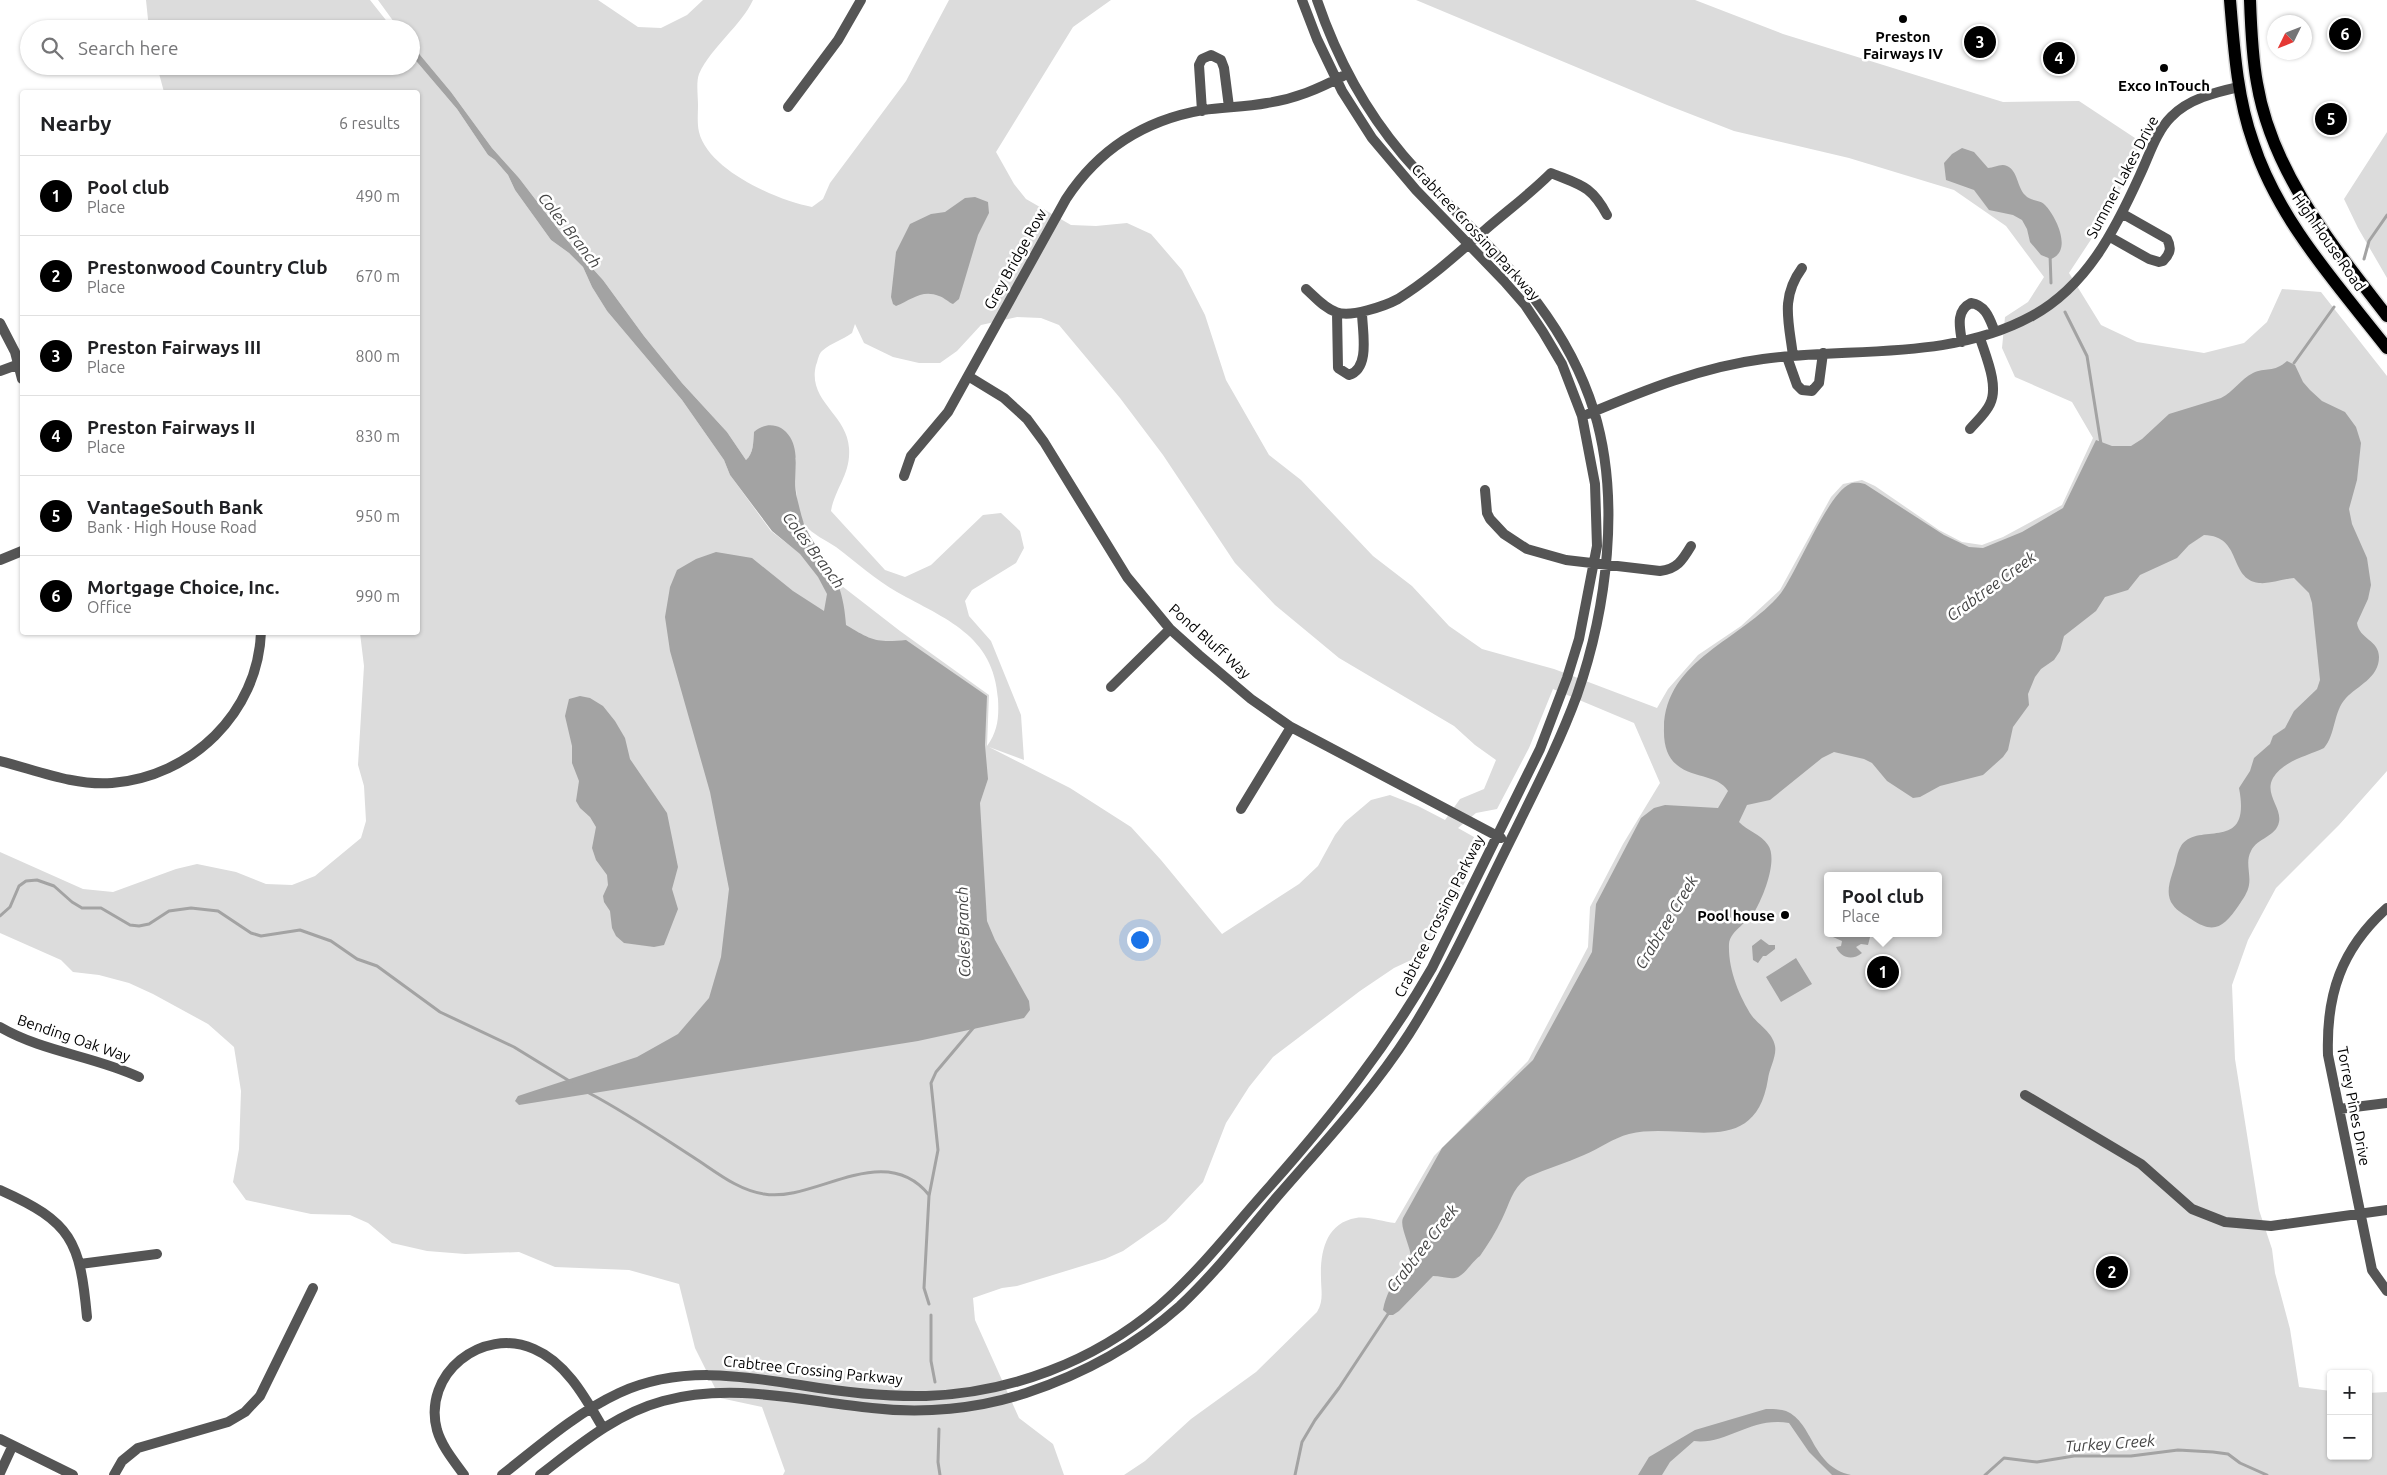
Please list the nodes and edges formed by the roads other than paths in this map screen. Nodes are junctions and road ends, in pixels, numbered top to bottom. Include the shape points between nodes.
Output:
1 (862, 0) edge
2 (1302, 0) edge
3 (1317, 0) edge
4 (2230, 0) edge
5 (2250, 0) edge
6 (1348, 73) junction
7 (1337, 79) junction
8 (2239, 88) junction
9 (788, 107) dead end
10 (1229, 107) junction
11 (1202, 111) junction
12 (2122, 214) junction
13 (1607, 215) dead end
14 (1479, 235) junction
15 (2110, 237) junction
16 (1468, 244) junction
17 (1802, 268) dead end
18 (1306, 289) dead end
19 (1362, 312) junction
20 (1337, 313) junction
21 (2387, 316) edge
22 (0, 324) edge
23 (1995, 332) junction
24 (1980, 338) junction
25 (1962, 342) junction
26 (2387, 348) edge
27 (1823, 353) junction
28 (1790, 357) junction
29 (20, 361) edge
30 (20, 363) edge
31 (0, 371) edge
32 (968, 376) junction
33 (1594, 411) junction
34 (1582, 416) junction
35 (1970, 429) dead end
36 (904, 476) dead end
37 (1485, 490) dead end
38 (1691, 546) dead end
39 (20, 552) edge
40 (0, 560) edge
41 (1594, 563) junction
42 (1606, 564) junction
43 (1170, 628) junction
44 (260, 635) edge
45 (1111, 686) dead end
46 (1291, 727) junction
47 (0, 761) edge
48 (1241, 809) dead end
49 (1497, 836) junction
50 (1509, 842) junction
51 (2387, 908) edge
52 (0, 1027) edge
53 (139, 1078) dead end
54 (2025, 1095) dead end
55 (2387, 1102) edge
56 (2339, 1109) junction
57 (0, 1190) edge
58 (2387, 1210) edge
59 (2360, 1215) junction
60 (157, 1254) dead end
61 (80, 1264) junction
62 (313, 1288) dead end
63 (2387, 1291) edge
64 (87, 1317) dead end
65 (591, 1407) junction
66 (603, 1428) junction
67 (0, 1439) edge
68 (12, 1447) junction
69 (0, 1473) edge
70 (72, 1475) edge
71 (114, 1475) edge
72 (464, 1475) edge
73 (502, 1475) edge
74 (540, 1475) edge

1 - 9 street via 838,40
2 - 7 street, Crabtree Crossing Parkway
3 - 6 street, Crabtree Crossing Parkway
4 - 8 main road, High House Road
5 - 21 main road, High House Road via 2257,84 2278,152 2304,202
6 - 7 street, Grey Bridge Row
6 - 14 street, Crabtree Crossing Parkway via 1370,111 1400,152
7 - 10 street, Grey Bridge Row via 1292,98
7 - 16 street, Crabtree Crossing Parkway via 1350,106 1384,154
8 - 12 street, Summer Lakes Drive via 2202,98 2172,116 2157,137
8 - 26 main road, High House Road via 2252,142 2287,214
10 - 11 street, Grey Bridge Row
10 - 11 street via 1224,68 1221,60 1211,55 1202,59 1199,65
11 - 32 street, Grey Bridge Row via 1170,118 1136,133 1087,170 1055,218
12 - 15 street, Summer Lakes Drive
12 - 15 street via 2167,240 2169,254 2163,261 2154,262
13 - 14 street via 1588,188 1551,173
14 - 16 street
14 - 33 street, Crabtree Crossing Parkway via 1526,286 1556,328 1571,354
15 - 23 street, Summer Lakes Drive via 2089,267 2059,296 2035,315
16 - 19 street via 1396,300
16 - 34 street, Crabtree Crossing Parkway via 1536,320 1562,364
17 - 28 street via 1793,280 1788,298
18 - 20 street
19 - 20 street
19 - 20 street via 1363,362 1357,371 1349,375 1338,368 1336,360
22 - 29 street
23 - 24 street, Summer Lakes Drive
23 - 25 street via 1983,309 1978,304 1971,304 1962,310 1959,319
24 - 25 street, Summer Lakes Drive
24 - 35 street via 1993,395 1989,406
25 - 27 street, Summer Lakes Drive via 1921,348
27 - 28 street, Summer Lakes Drive
27 - 28 street via 1819,383 1807,392 1797,385
28 - 33 street, Summer Lakes Drive via 1716,368 1668,382
30 - 31 street
32 - 36 street, Grey Bridge Row via 939,424 911,456
32 - 43 street, Pond Bluff Way via 1004,398 1027,419 1126,577
33 - 34 street, Summer Lakes Drive
33 - 42 street, Crabtree Crossing Parkway via 1607,489
34 - 41 street, Crabtree Crossing Parkway via 1597,502
37 - 41 street via 1490,519 1514,542 1550,557
38 - 42 street via 1680,564 1671,570 1660,572
39 - 40 street
41 - 42 street
41 - 49 street, Crabtree Crossing Parkway via 1579,638 1565,685 1540,749
42 - 50 street, Crabtree Crossing Parkway via 1579,690
43 - 45 street
43 - 46 street, Pond Bluff Way via 1251,698
44 - 47 street via 253,674 241,702 219,732 185,761 152,775 112,783 77,781
46 - 48 street
46 - 49 street, Pond Bluff Way
49 - 50 street, Pond Bluff Way
49 - 65 street, Crabtree Crossing Parkway via 1432,968 1363,1076 1193,1274 1157,1308 1126,1331 1058,1367 1020,1381 975,1391 883,1396 760,1378 693,1374 644,1383
50 - 66 street, Crabtree Crossing Parkway via 1434,994 1368,1090 1209,1277 1168,1316 1114,1354 1080,1373 1026,1393 965,1406 893,1410 728,1391 663,1401
51 - 56 street, Torrey Pines Drive via 2369,923 2354,944 2331,997 2328,1055
52 - 53 street, Bending Oak Way via 28,1041 120,1068
54 - 59 street via 2141,1164 2192,1209 2225,1222 2271,1226
55 - 56 street
56 - 59 street, Torrey Pines Drive
57 - 61 street via 33,1205 56,1222 72,1243
58 - 59 street
59 - 63 street, Torrey Pines Drive via 2372,1270
60 - 61 street
61 - 64 street
62 - 71 street via 265,1387 253,1404 238,1418 228,1422 138,1448 122,1461
65 - 66 street
65 - 72 street via 563,1369 534,1349 503,1342 475,1349 450,1369 436,1399 440,1439
65 - 73 street, Crabtree Crossing Parkway
66 - 74 street, Crabtree Crossing Parkway
67 - 68 street
68 - 69 street
68 - 70 street

